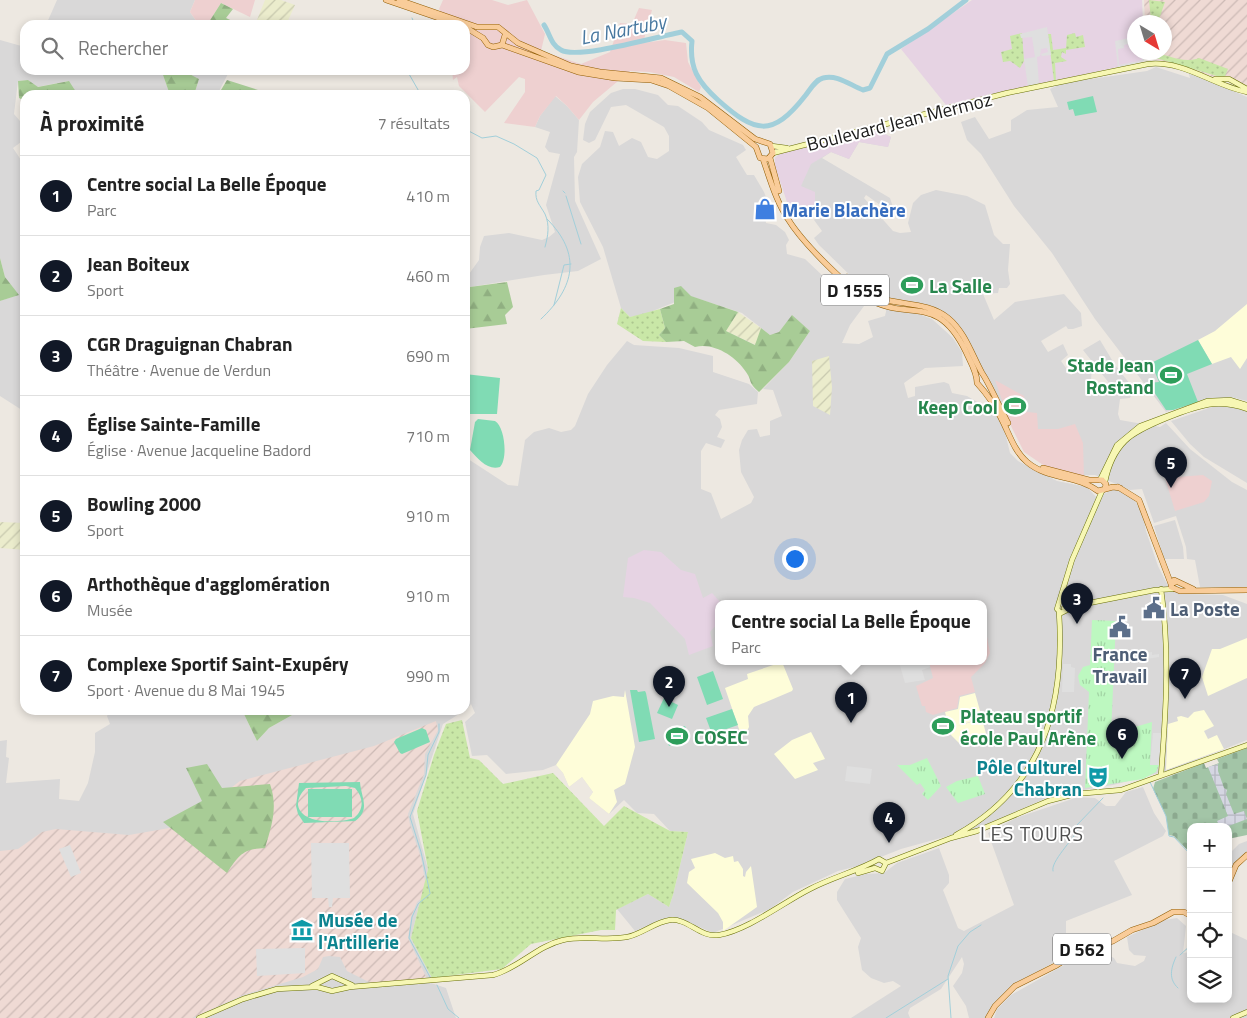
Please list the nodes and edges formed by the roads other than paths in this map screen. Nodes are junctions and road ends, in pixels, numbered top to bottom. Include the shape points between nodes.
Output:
1 (386, 0) edge
2 (398, 0) edge
3 (444, 20) edge
4 (457, 20) edge
5 (470, 25) edge
6 (490, 28) junction
7 (470, 30) edge
8 (505, 35) junction
9 (485, 39) junction
10 (502, 45) junction
11 (537, 56) junction
12 (1231, 81) junction
13 (1224, 82) junction
14 (1229, 87) junction
15 (1244, 90) edge
16 (762, 143) junction
17 (772, 146) junction
18 (788, 148) junction
19 (756, 149) junction
20 (771, 156) junction
21 (763, 159) junction
22 (981, 377) junction
23 (987, 384) junction
24 (981, 387) junction
25 (1247, 407) edge
26 (1102, 484) junction
27 (1095, 489) junction
28 (1095, 505) junction
29 (1174, 585) junction
30 (1161, 589) junction
31 (1247, 590) edge
32 (1061, 609) junction
33 (1247, 745) edge
34 (1161, 775) junction
35 (951, 838) junction
36 (1247, 855) edge
37 (886, 863) junction
38 (875, 866) junction
39 (1232, 874) edge
40 (1187, 914) edge
41 (326, 979) junction
42 (339, 981) junction
43 (362, 986) junction
44 (308, 987) junction
45 (326, 988) junction
46 (338, 989) junction
47 (1247, 1012) edge
48 (199, 1018) edge
49 (988, 1018) edge
50 (1233, 1018) edge

1 - 3 main road
2 - 4 main road
5 - 6 main road
6 - 8 main road via 498,27
6 - 9 main road
7 - 9 main road
8 - 10 main road
8 - 11 main road
9 - 10 main road via 493,48
10 - 11 main road
11 - 16 main road via 585,69 652,76 671,82 700,97
11 - 19 main road via 593,76 651,80 669,86 708,108
12 - 13 street via 1228,78
12 - 14 street
12 - 15 street
13 - 14 street
13 - 18 street, Boulevard Jean Mermoz via 1156,63 1052,83
14 - 15 street
16 - 17 main road
16 - 19 main road
17 - 18 street, Boulevard Jean Mermoz
17 - 20 main road
18 - 20 street, Boulevard Jean Mermoz
19 - 21 main road
20 - 21 main road
20 - 22 main road, D 1555 via 777,186 787,211 827,258 867,293 926,308 948,319 964,339
21 - 22 main road, D 1555 via 788,219 819,255 865,298 892,307 929,313 946,322
22 - 23 main road via 987,379
22 - 24 main road via 977,384
23 - 24 main road
23 - 26 main road via 1015,441 1029,460 1051,472
24 - 27 main road via 1016,449 1027,462 1052,476 1088,483
25 - 26 street via 1204,406 1142,429 1123,440
26 - 27 main road
26 - 27 main road
26 - 28 street
26 - 29 main road via 1120,488 1139,500 1166,574
27 - 28 street
28 - 32 street via 1065,583
29 - 30 street
29 - 31 main road via 1196,590
30 - 32 street
30 - 34 street via 1168,649
32 - 35 street via 1056,702 1035,757 1003,801
33 - 34 street
34 - 35 street via 1108,793 1075,794 1038,805 977,832
35 - 37 street
36 - 39 main road via 1236,865
37 - 38 street via 881,859
37 - 38 street via 882,871
38 - 43 street via 812,888 723,934 710,935 670,920 626,937 570,939 553,943 493,975
40 - 49 main road, D 562 via 1173,912 1113,941 1081,950 1015,986
41 - 42 street via 332,976
41 - 44 street
41 - 45 street
42 - 43 street
42 - 46 street
43 - 46 street
44 - 45 street
44 - 48 street via 257,994
45 - 46 street
47 - 50 street

